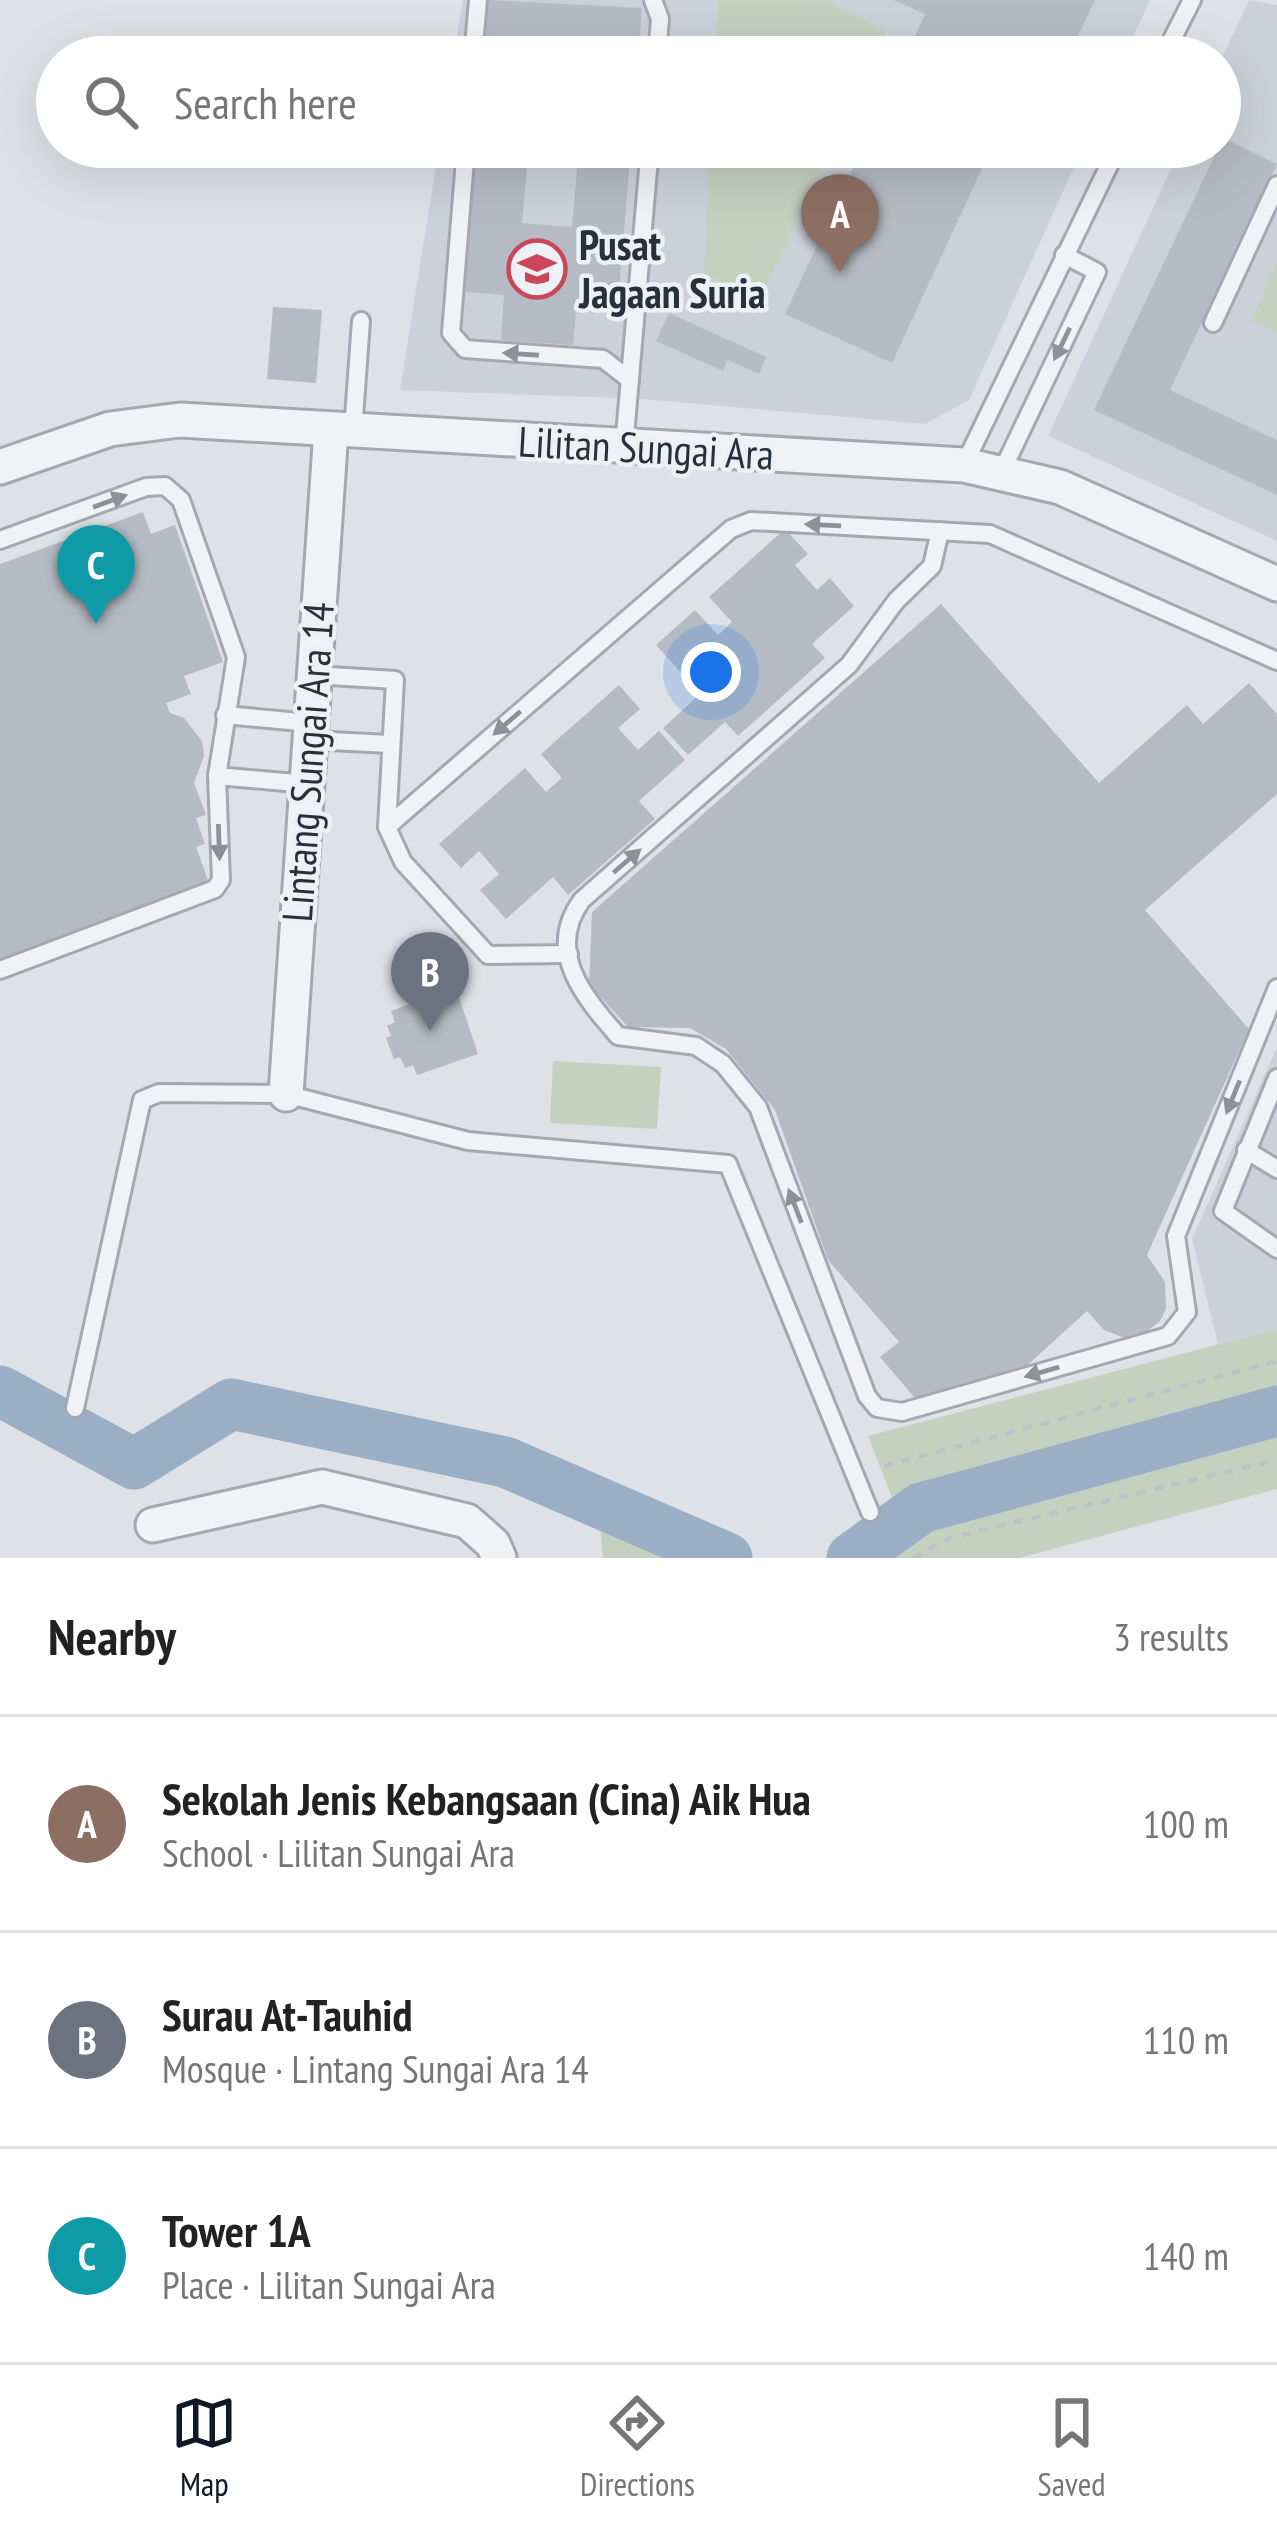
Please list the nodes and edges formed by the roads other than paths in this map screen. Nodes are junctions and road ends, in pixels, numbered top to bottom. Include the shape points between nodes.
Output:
1 (478, 0) edge
2 (653, 0) edge
3 (1192, 0) edge
4 (475, 36) edge
5 (659, 36) edge
6 (1174, 36) edge
7 (464, 168) edge
8 (648, 168) edge
9 (1108, 168) edge
10 (1277, 184) edge
11 (1064, 255) junction
12 (361, 321) dead end
13 (1213, 323) dead end
14 (634, 337) junction
15 (603, 359) junction
16 (631, 380) junction
17 (342, 430) junction
18 (624, 447) junction
19 (964, 465) junction
20 (0, 467) edge
21 (1002, 471) junction
22 (940, 531) junction
23 (0, 540) edge
24 (1277, 584) edge
25 (1277, 662) edge
26 (314, 675) junction
27 (225, 715) junction
28 (310, 731) junction
29 (390, 744) junction
30 (217, 776) junction
31 (307, 784) junction
32 (387, 827) junction
33 (569, 954) junction
34 (0, 970) edge
35 (1277, 988) edge
36 (1277, 1078) edge
37 (286, 1094) junction
38 (1246, 1150) junction
39 (1277, 1169) edge
40 (1277, 1249) edge
41 (75, 1408) dead end
42 (870, 1512) dead end
43 (153, 1525) dead end
44 (499, 1558) edge

1 - 4 lane
2 - 5 lane
3 - 6 lane
15 -> 7 lane via 455,343
8 - 14 lane
9 - 11 lane
10 - 13 lane
11 - 19 lane
11 -> 21 lane via 1097,272
12 - 17 lane
14 - 15 lane
14 - 16 lane
15 - 16 lane
16 - 18 lane
17 - 18 street, Lilitan Sungai Ara
17 - 20 street, Lilitan Sungai Ara via 134,423
17 - 26 street, Lintang Sungai Ara 14
18 - 19 street, Lilitan Sungai Ara
19 - 21 street, Lilitan Sungai Ara
21 - 24 street, Lilitan Sungai Ara via 1060,488
22 - 25 lane via 998,537
22 -> 32 lane via 740,524
33 -> 22 lane via 582,901 849,665 932,566
23 -> 27 lane via 146,488 173,490 233,642
26 - 28 street, Lintang Sungai Ara 14
26 - 29 lane via 395,680
27 - 28 lane
27 - 30 lane
28 - 29 lane
28 - 31 street, Lintang Sungai Ara 14
29 - 32 lane
30 - 31 lane
30 -> 34 lane via 215,889
31 - 37 street, Lintang Sungai Ara 14
32 - 33 lane via 403,862 476,947 502,957
35 -> 33 lane via 1176,1236 1187,1297 1178,1328 886,1412 867,1396 758,1107 723,1064 696,1046 618,1036 578,991
36 - 38 lane
37 - 41 lane via 159,1093 142,1100
37 - 42 lane via 468,1142 728,1164
38 - 39 lane
38 - 40 lane via 1223,1211
43 - 44 street via 322,1487 466,1521

